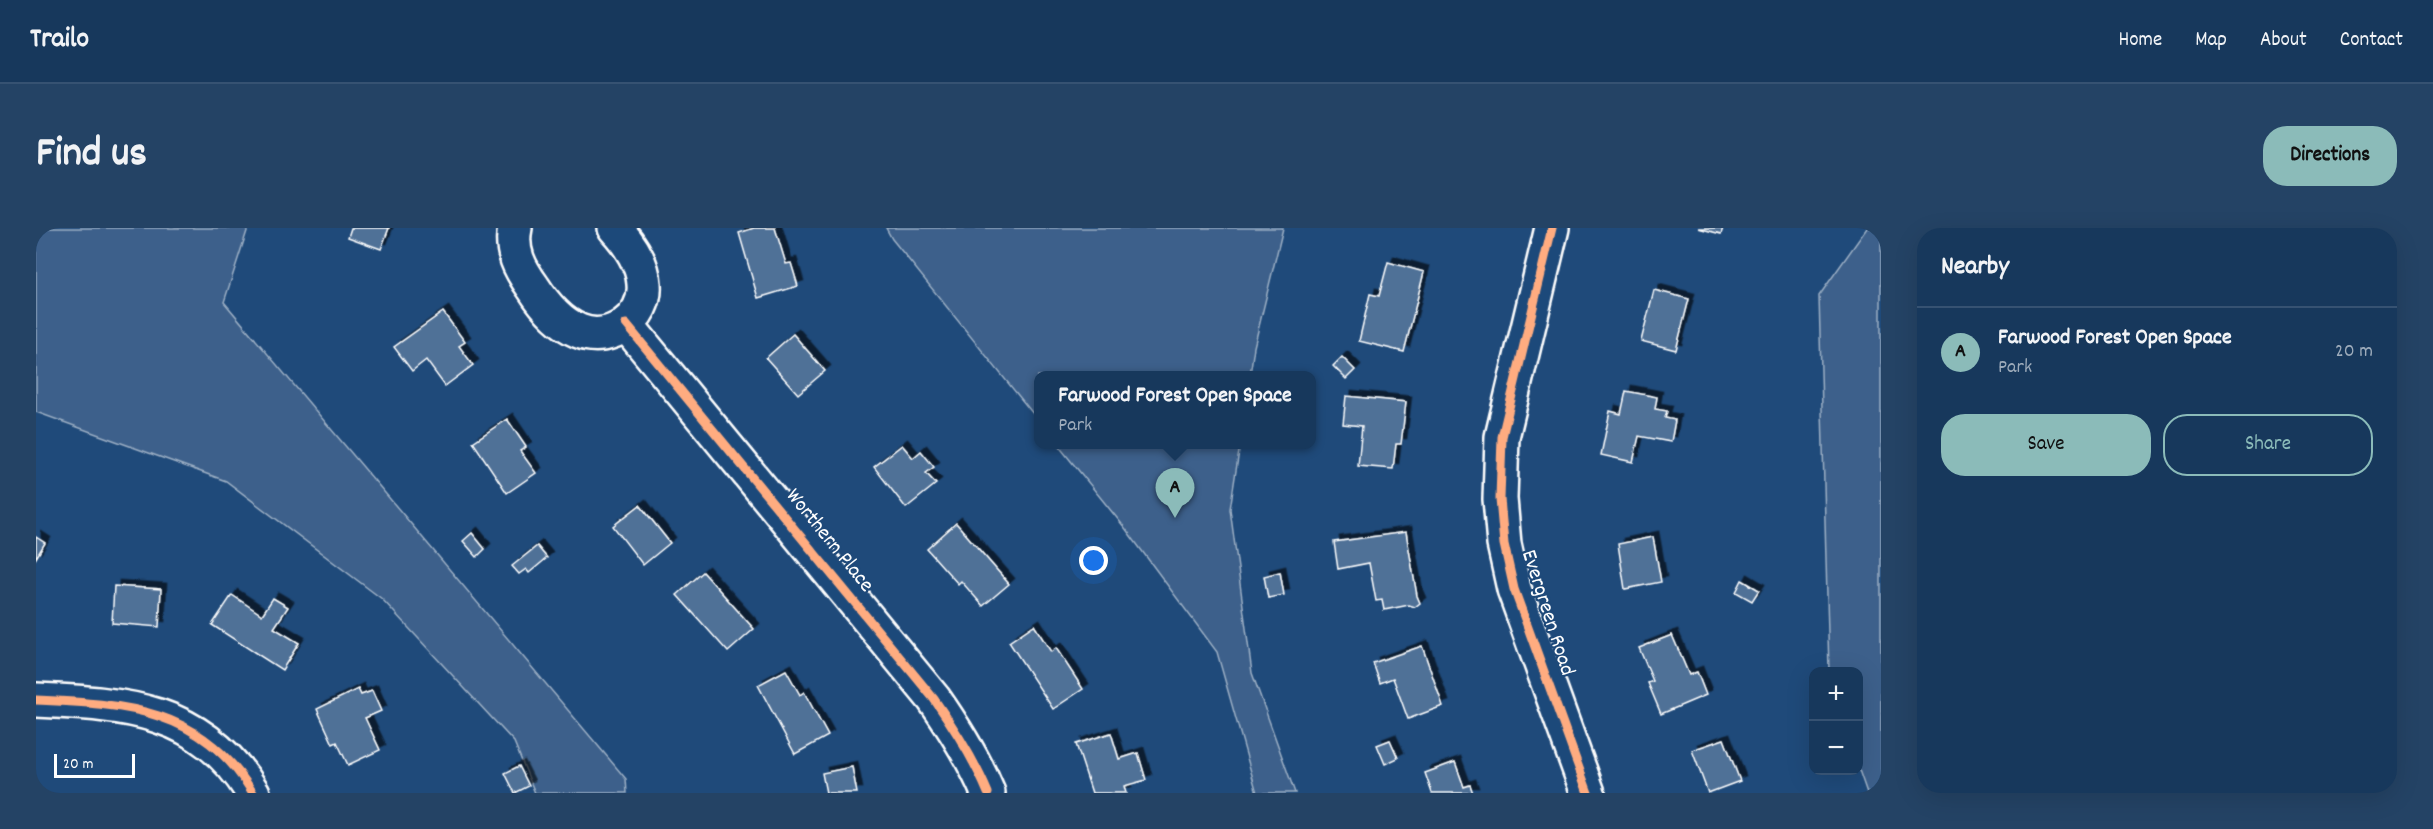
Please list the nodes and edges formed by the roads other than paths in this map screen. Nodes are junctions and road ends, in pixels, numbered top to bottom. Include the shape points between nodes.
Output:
1 (515, 228) edge
2 (615, 228) edge
3 (1552, 228) edge
4 (626, 324) junction
5 (36, 700) edge
6 (253, 793) edge
7 (988, 793) edge
8 (1588, 793) edge

1 - 4 street via 514,247 520,267 538,296 562,321 580,332 600,335
2 - 4 street via 638,262 644,282 642,302
3 - 8 street, Evergreen Road via 1502,437 1500,499 1514,589
4 - 7 street, Worthern Place via 934,699 976,764
5 - 6 street via 129,708 181,724 219,751

